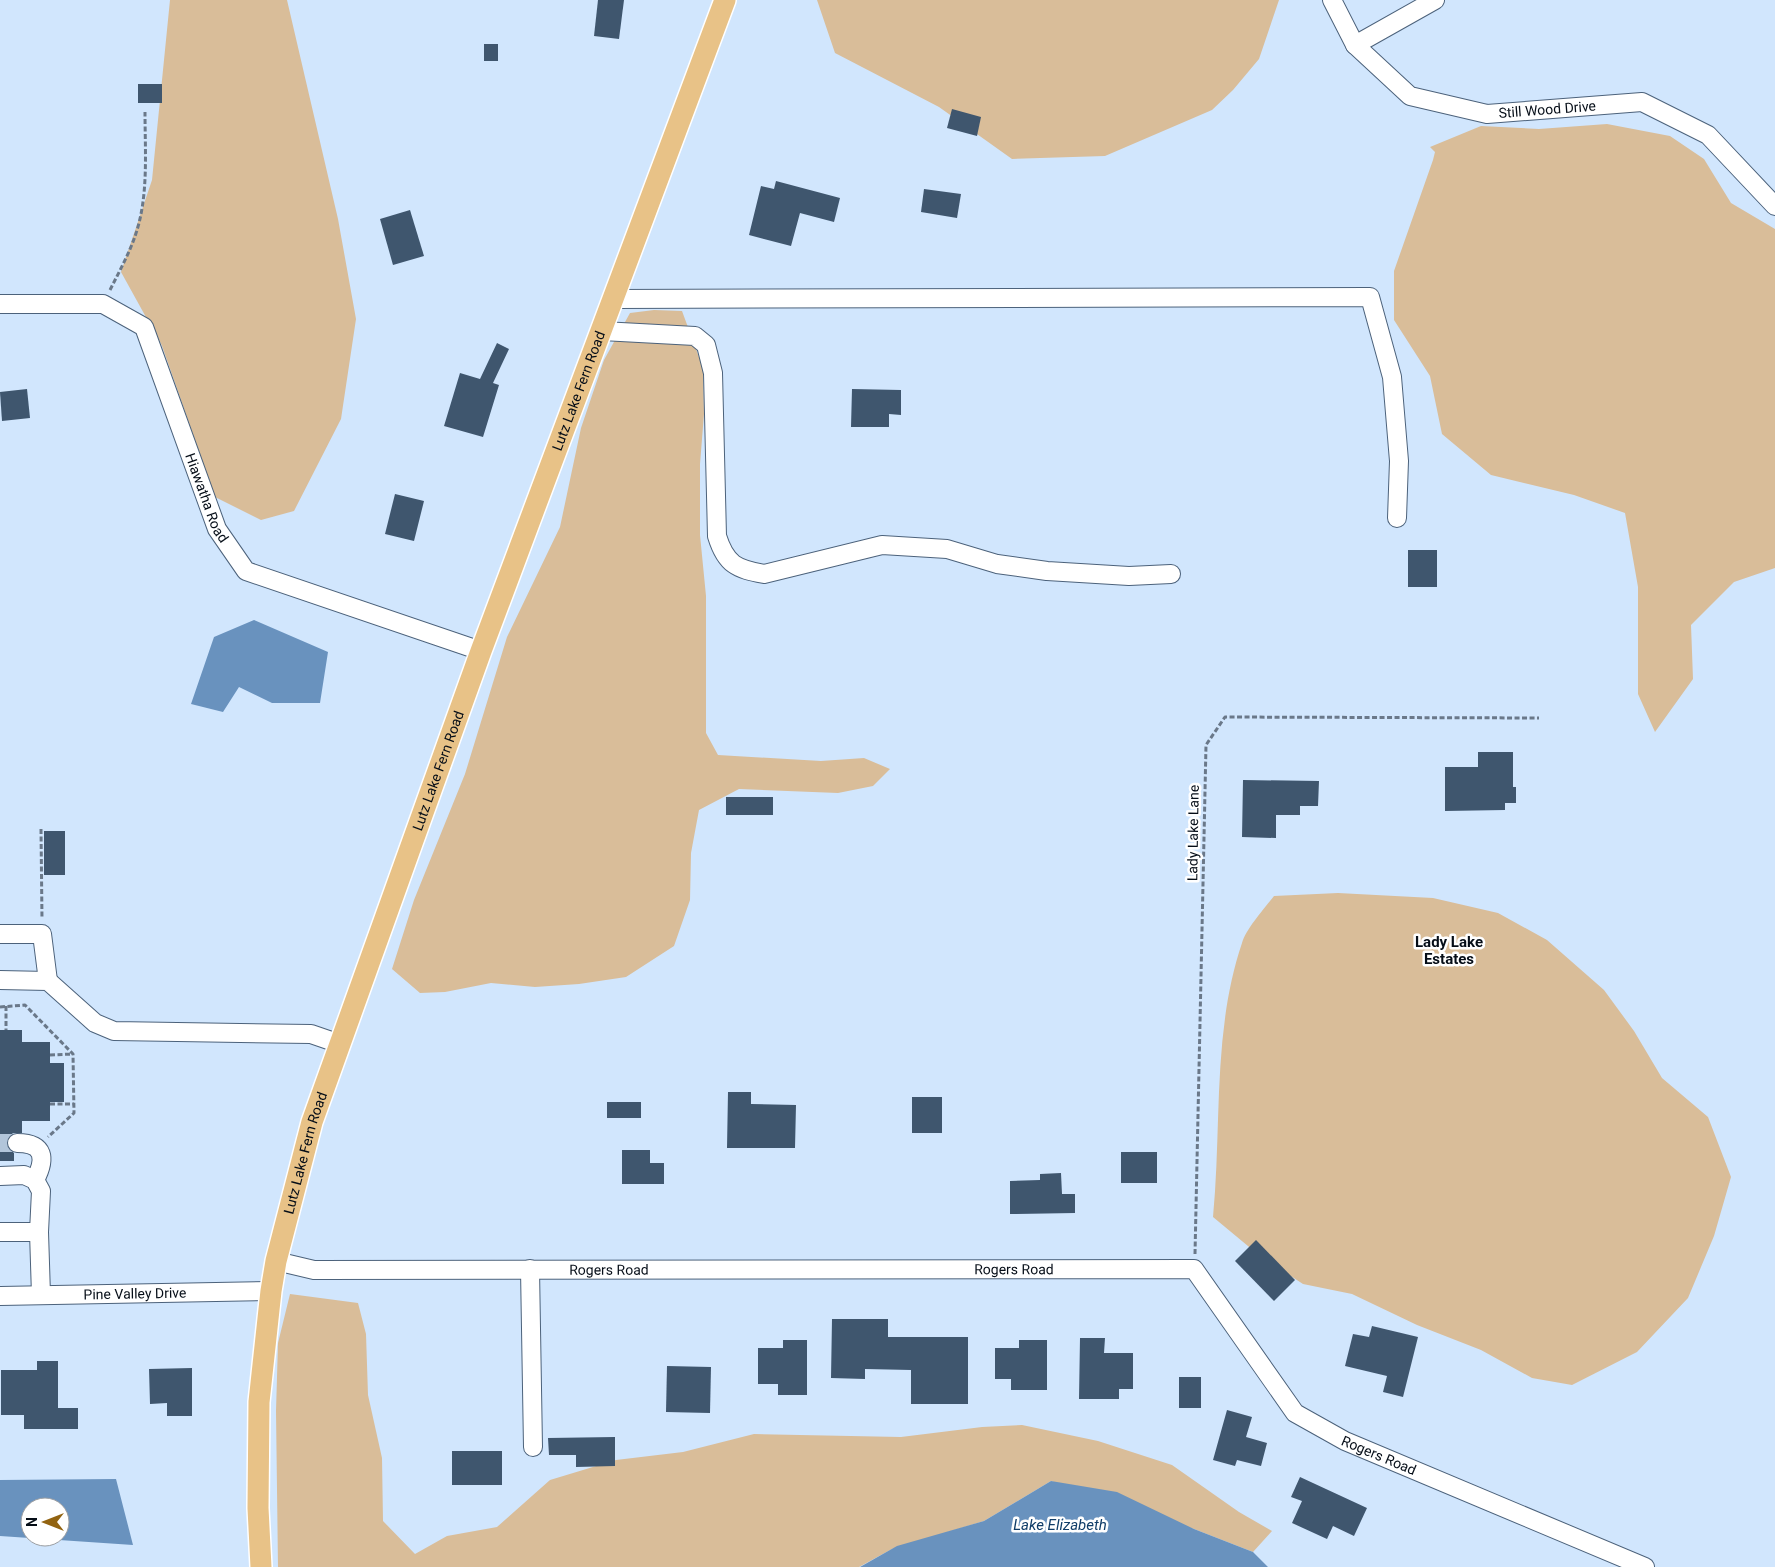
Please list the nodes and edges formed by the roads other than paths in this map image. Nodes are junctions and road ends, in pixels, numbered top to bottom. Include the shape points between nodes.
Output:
1 (725, 0) edge
2 (1332, 0) edge
3 (1435, 0) edge
4 (1356, 46) junction
5 (1775, 206) edge
6 (614, 299) junction
7 (0, 304) edge
8 (602, 331) junction
9 (1397, 518) dead end
10 (1171, 574) dead end
11 (481, 651) junction
12 (0, 934) edge
13 (0, 980) edge
14 (48, 981) junction
15 (340, 1044) junction
16 (17, 1143) tunnel mouth
17 (0, 1176) edge
18 (35, 1180) junction
19 (0, 1232) edge
20 (39, 1232) junction
21 (276, 1261) junction
22 (530, 1269) junction
23 (270, 1291) junction
24 (41, 1295) junction
25 (0, 1296) edge
26 (533, 1447) dead end
27 (261, 1567) edge
28 (1645, 1567) edge

1 - 6 main road, Lutz Lake Fern Road
2 - 4 street, Still Wood Drive
3 - 4 street
4 - 5 street, Still Wood Drive via 1410,96 1487,114 1642,102 1708,135
6 - 8 main road, Lutz Lake Fern Road
6 - 9 street via 1370,297 1392,377 1399,461
7 - 11 street, Hiawatha Road via 104,304 144,327 217,529 246,571
8 - 10 street via 695,336 706,345 713,373 717,536 722,553 732,564 746,571 764,574 882,545 947,549 997,564 1047,571 1129,576
8 - 11 main road, Lutz Lake Fern Road
11 - 15 main road, Lutz Lake Fern Road
12 - 14 street via 42,934
13 - 14 street
14 - 15 street via 95,1023 114,1031 311,1034
15 - 21 main road, Lutz Lake Fern Road via 312,1122
16 - 18 street via 30,1143 38,1148 41,1168
17 - 18 street via 24,1175
18 - 20 street via 40,1191
19 - 20 street
20 - 24 street
21 - 22 street, Rogers Road via 314,1270
21 - 23 main road, Lutz Lake Fern Road
22 - 26 street
22 - 28 street, Rogers Road via 1194,1270 1295,1414 1345,1441
23 - 24 street, Pine Valley Drive
23 - 27 main road, Lutz Lake Fern Road via 259,1402
24 - 25 street, Pine Valley Drive

